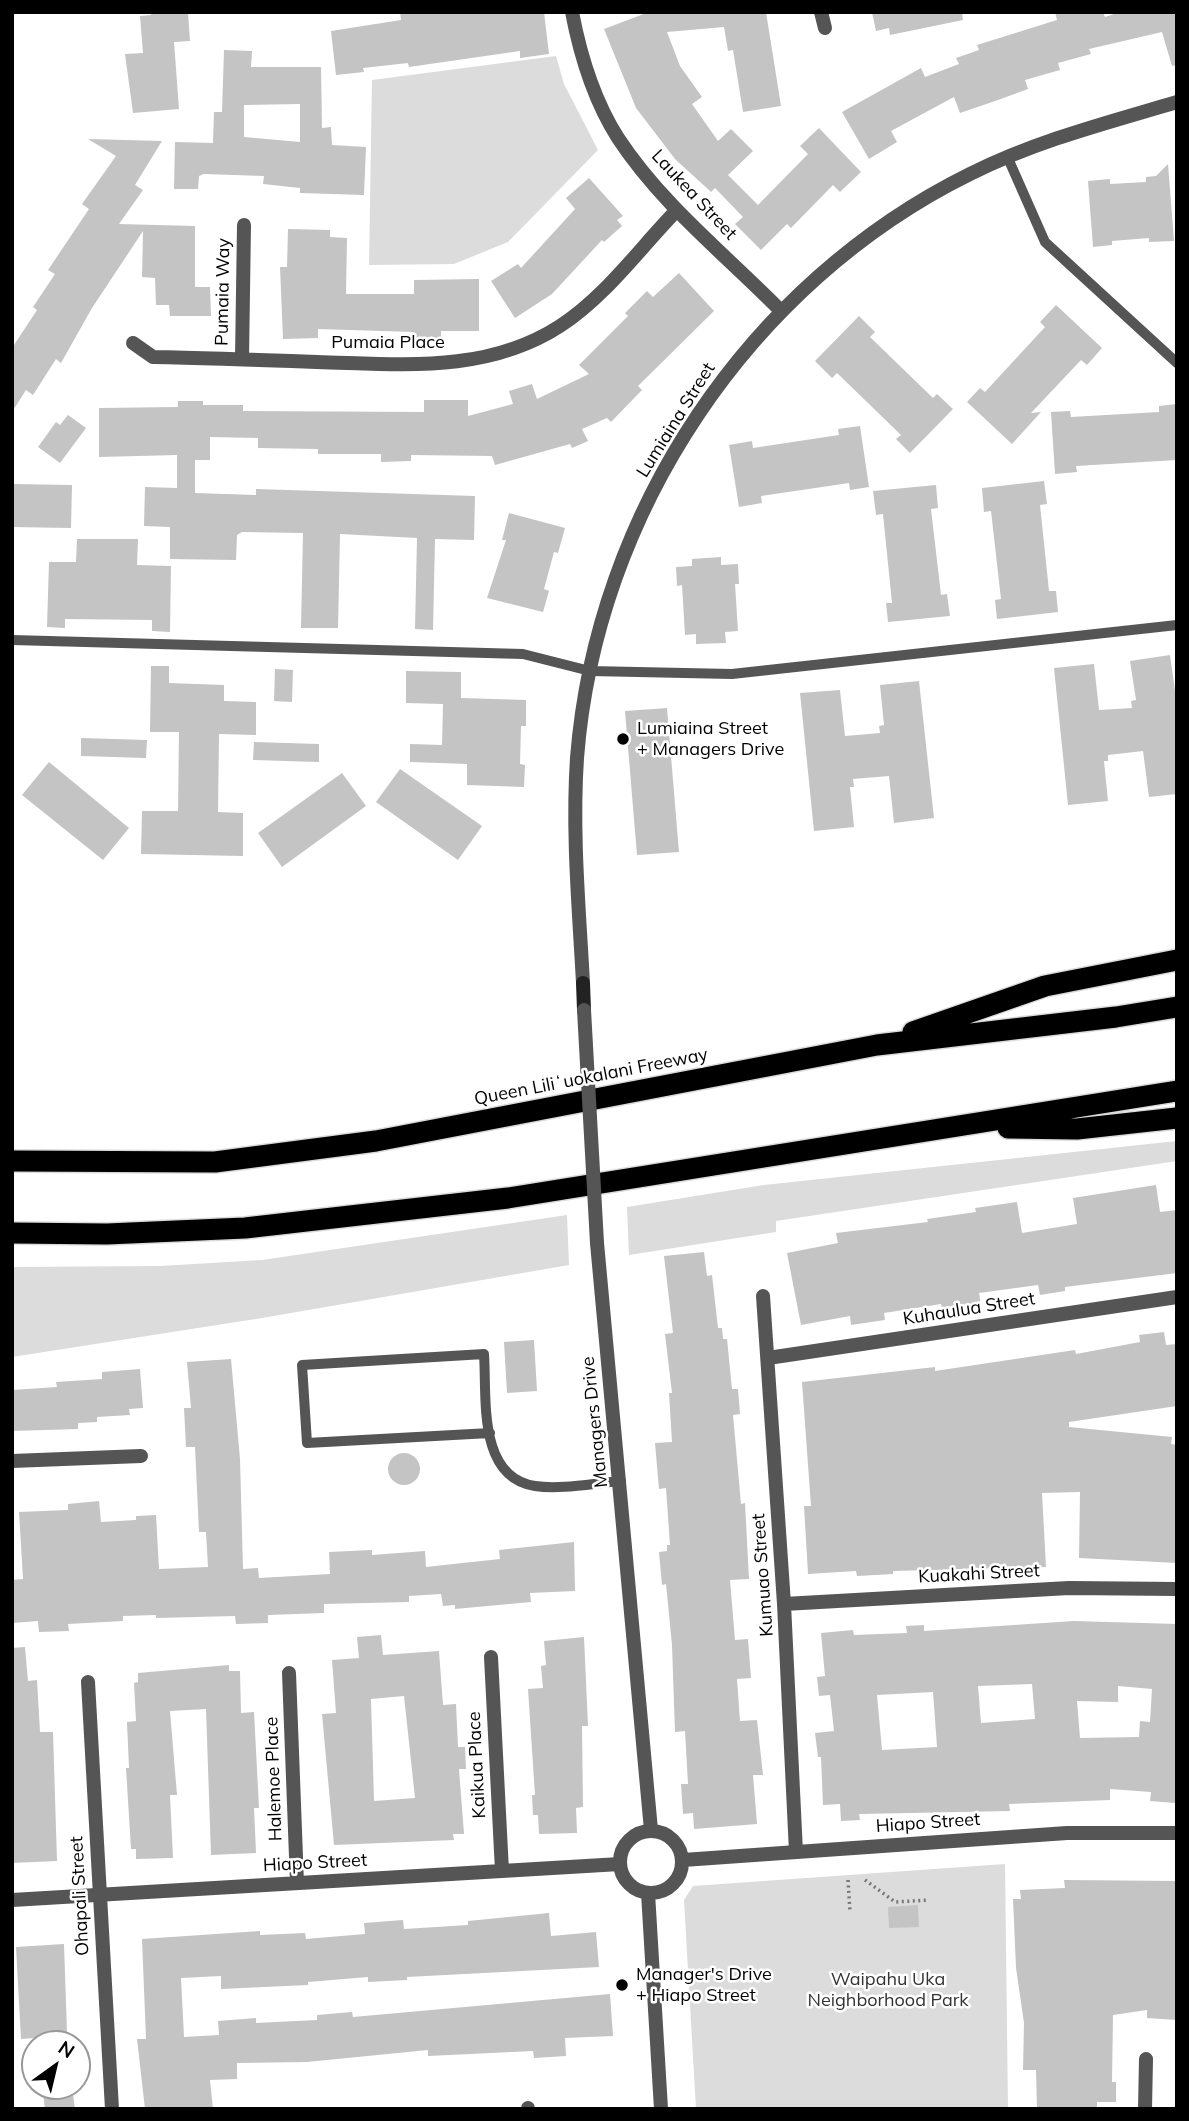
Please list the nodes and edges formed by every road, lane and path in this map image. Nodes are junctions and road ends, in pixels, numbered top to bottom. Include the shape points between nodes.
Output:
1 (572, 12) edge
2 (821, 12) edge
3 (825, 29) dead end
4 (1177, 102) edge
5 (1007, 156) junction
6 (677, 210) junction
7 (244, 225) dead end
8 (781, 311) junction
9 (132, 343) dead end
10 (242, 359) junction
11 (1177, 363) edge
12 (1177, 625) edge
13 (12, 640) edge
14 (590, 671) junction
15 (1177, 960) edge
16 (583, 983) joint
17 (1177, 1007) edge
18 (584, 1010) joint
19 (877, 1045) junction
20 (1177, 1091) edge
21 (1177, 1118) edge
22 (953, 1127) junction
23 (12, 1161) edge
24 (12, 1233) edge
25 (763, 1296) dead end
26 (1177, 1297) edge
27 (768, 1358) junction
28 (490, 1433) junction
29 (141, 1455) dead end
30 (12, 1461) edge
31 (621, 1481) junction
32 (1177, 1589) edge
33 (785, 1604) junction
34 (491, 1657) dead end
35 (289, 1673) dead end
36 (88, 1682) dead end
37 (651, 1830) junction
38 (1177, 1833) edge
39 (796, 1852) junction
40 (683, 1860) junction
41 (620, 1864) junction
42 (502, 1871) junction
43 (848, 1880) dead end
44 (865, 1880) dead end
45 (297, 1883) junction
46 (648, 1894) junction
47 (99, 1895) junction
48 (12, 1900) edge
49 (929, 1900) dead end
50 (850, 1912) dead end
51 (1146, 2059) dead end
52 (112, 2109) edge
53 (662, 2109) edge
54 (1146, 2109) edge

1 - 6 street, Laukea Street via 587,67 617,137
2 - 3 street
4 - 5 street, Lumiaina Street
5 - 8 street, Lumiaina Street via 878,228 832,262
5 - 11 lane via 1045,242
6 - 8 street, Laukea Street
6 - 10 street, Pumaia Place via 561,325 484,359 432,366
7 - 10 street, Pumaia Way
8 - 14 street, Lumiaina Street via 726,374 673,454 621,564
9 - 10 street, Pumaia Place via 153,357
12 - 14 lane via 732,674
13 - 14 lane via 523,654
14 - 16 street, Lumiaina Street via 578,755
15 - 19 highway via 1045,986
16 - 18 main road, Lumiaina Street
17 - 19 highway, Queen Liliʻuokalani Freeway
18 - 31 street, Managers Drive, bridge via 597,1243
19 - 23 highway, Queen Liliʻuokalani Freeway via 376,1142 215,1162
20 - 22 highway
21 - 22 highway via 1077,1129
22 - 24 highway via 508,1198 245,1228
25 - 27 street, Kumuao Street
26 - 27 street, Kuhaulua Street
27 - 33 street, Kumuao Street
28 - 28 lane via 484,1354 302,1365 307,1443
28 - 31 lane via 492,1452 503,1470 518,1481 537,1486
29 - 30 street
31 - 37 street, Managers Drive
32 - 33 street, Kuakahi Street via 1069,1588
33 - 39 street, Kumuao Street
34 - 42 street, Kaikua Place
35 - 45 street, Halemoe Place
36 - 47 street, Ohapali Street
37 - 40 street via 676,1842
37 - 41 street via 625,1844
38 - 39 street, Hiapo Street via 1067,1833
39 - 40 street, Hiapo Street
40 - 46 street via 673,1885
41 - 42 street, Hiapo Street
41 - 46 street via 632,1887
42 - 45 street, Hiapo Street
43 - 50 path
44 - 49 path via 895,1902
45 - 47 street, Hiapo Street
46 - 53 street
47 - 48 street, Hiapo Street
47 - 52 street, Ohapali Street
51 - 54 street

